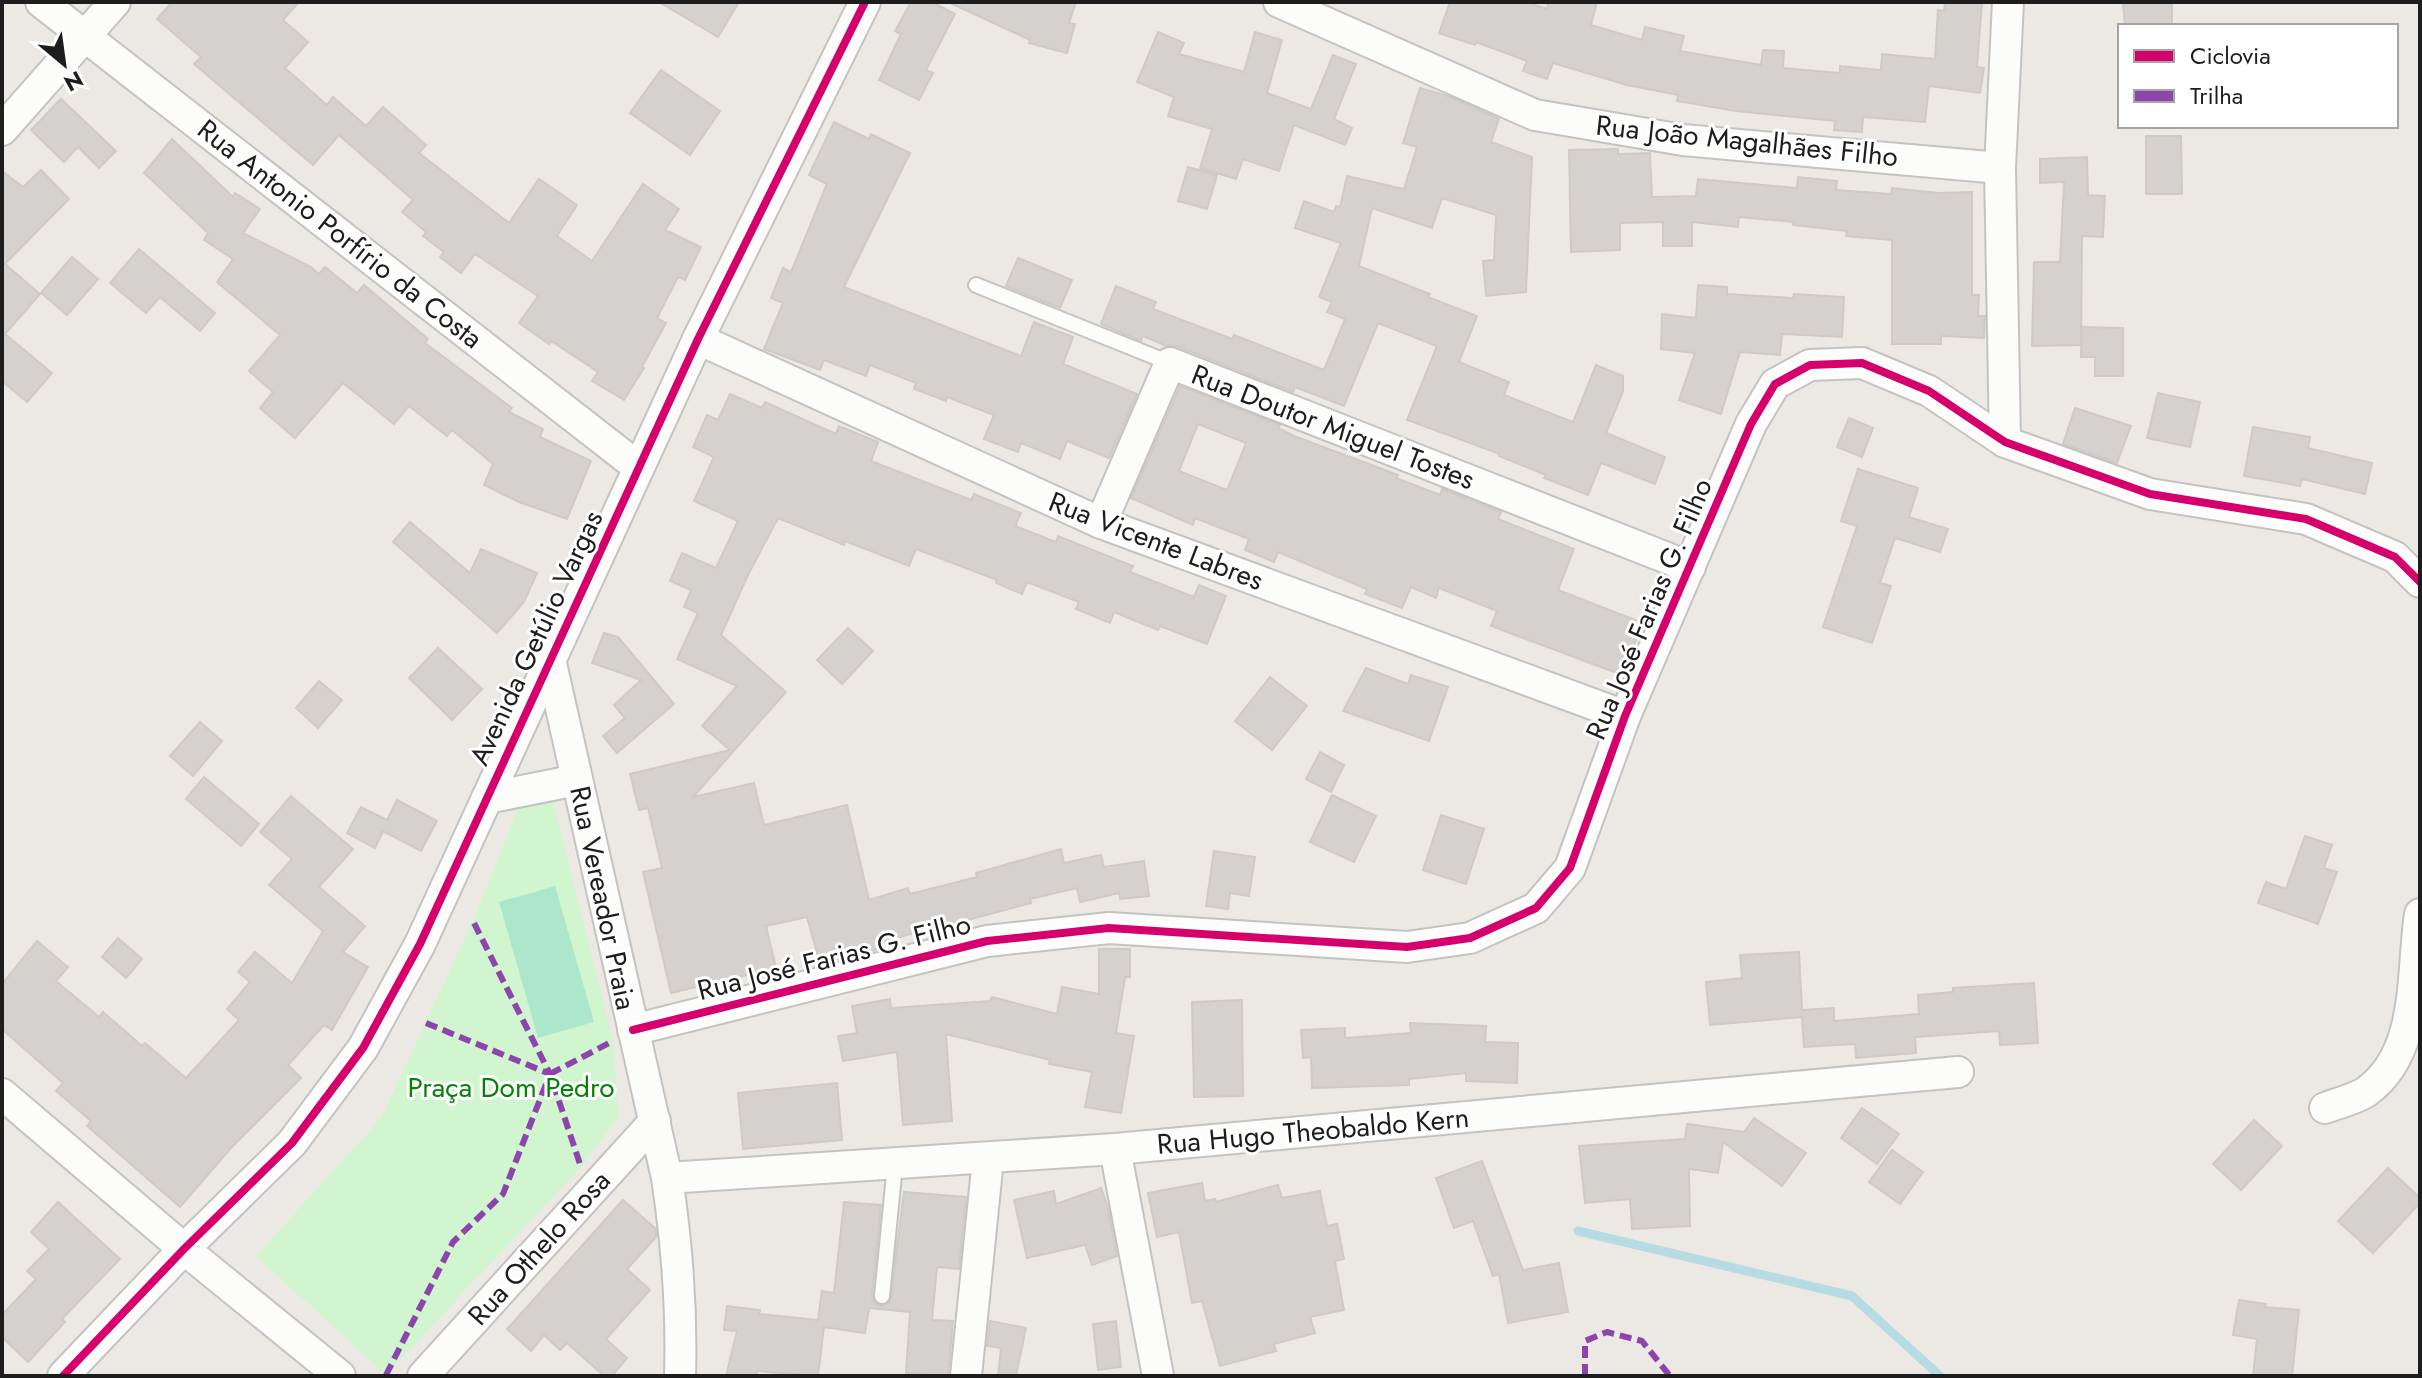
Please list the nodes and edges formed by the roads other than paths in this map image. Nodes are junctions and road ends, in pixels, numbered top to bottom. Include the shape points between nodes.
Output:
1 (41, 2) edge
2 (115, 2) edge
3 (865, 2) edge
4 (1279, 2) edge
5 (2008, 2) edge
6 (86, 35) junction
7 (2, 130) edge
8 (2000, 168) junction
9 (976, 285) dead end
10 (698, 339) junction
11 (1170, 363) junction
12 (2005, 442) junction
13 (638, 467) junction
14 (1101, 523) junction
15 (1690, 567) junction
16 (2420, 582) edge
17 (550, 659) junction
18 (1625, 716) junction
19 (577, 780) junction
20 (487, 798) junction
21 (2420, 914) edge
22 (633, 1030) junction
23 (1958, 1072) dead end
24 (2, 1094) edge
25 (2325, 1108) dead end
26 (655, 1121) junction
27 (1115, 1149) junction
28 (988, 1159) junction
29 (895, 1165) junction
30 (667, 1178) junction
31 (184, 1249) junction
32 (882, 1296) dead end
33 (63, 1376) edge
34 (340, 1376) edge
35 (423, 1376) edge
36 (680, 1376) edge
37 (966, 1376) edge
38 (1158, 1376) edge

1 - 6 street, Rua Antonio Porfírio da Costa
2 - 6 street
3 - 10 street, Avenida Getúlio Vargas
4 - 8 street, Rua João Magalhães Filho via 1535,115 1683,140
5 - 8 street
6 - 7 street
6 - 13 street, Rua Antonio Porfírio da Costa
8 - 12 street
9 - 11 lane, Rua Doutor Miguel Tostes
10 - 13 street, Avenida Getúlio Vargas
10 - 14 street, Rua Vicente Labres
11 - 14 street
11 - 15 street, Rua Doutor Miguel Tostes
12 - 15 street, Rua José Farias G. Filho via 1929,391 1862,363 1810,365 1775,384 1751,424
12 - 16 street, Rua José Farias G. Filho via 2150,494 2306,519 2395,557
13 - 17 street, Avenida Getúlio Vargas
14 - 18 street, Rua Vicente Labres
15 - 18 street, Rua José Farias G. Filho
17 - 19 street, Rua Vereador Praia
17 - 20 street, Avenida Getúlio Vargas
18 - 22 street, Rua José Farias G. Filho via 1570,868 1536,908 1470,938 1407,947 1109,928 987,941
19 - 20 street
19 - 22 street, Rua Vereador Praia
20 - 31 street, Avenida Getúlio Vargas via 420,944 363,1048 292,1143
21 - 25 street via 2410,1013 2395,1063 2365,1092
22 - 26 street, Rua Vereador Praia
23 - 27 street, Rua Hugo Theobaldo Kern
24 - 31 street
26 - 30 street, Rua Vereador Praia
26 - 35 street, Rua Othelo Rosa
27 - 28 street, Rua Hugo Theobaldo Kern
27 - 38 street
28 - 29 street, Rua Hugo Theobaldo Kern
28 - 37 street
29 - 30 street, Rua Hugo Theobaldo Kern
29 - 32 lane
30 - 36 street, Rua Vereador Praia via 682,1334
31 - 33 street, Avenida Getúlio Vargas
31 - 34 street

